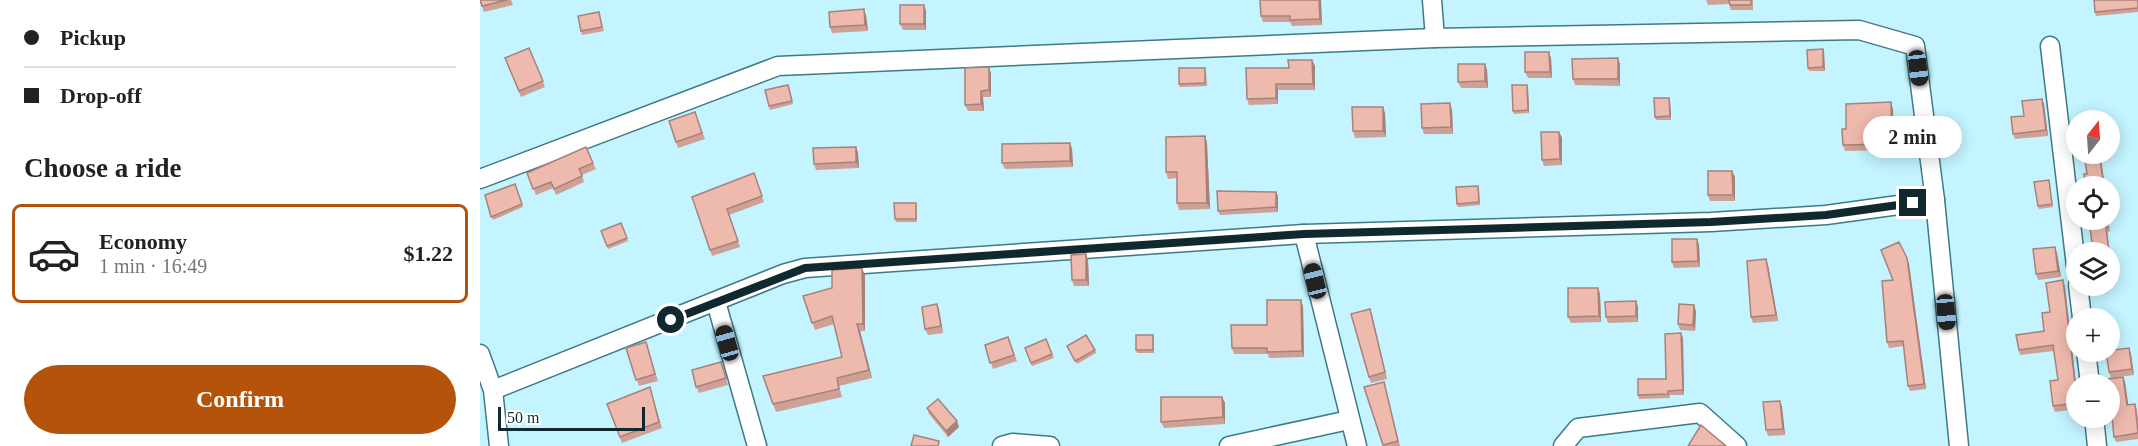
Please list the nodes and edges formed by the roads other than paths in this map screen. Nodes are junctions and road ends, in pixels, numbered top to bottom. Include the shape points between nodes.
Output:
1 (1432, 0) edge
2 (1435, 38) junction
3 (2050, 46) dead end
4 (480, 179) edge
5 (1935, 200) junction
6 (1304, 234) junction
7 (2073, 242) edge
8 (716, 302) junction
9 (480, 354) edge
10 (493, 390) junction
11 (1349, 420) junction
12 (2095, 428) edge
13 (499, 446) edge
14 (757, 446) edge
15 (1002, 446) edge
16 (1050, 446) edge
17 (1229, 446) edge
18 (1357, 446) edge
19 (1563, 446) edge
20 (1737, 446) edge
21 (1959, 446) edge
22 (2097, 446) edge

1 - 2 street
2 - 4 street via 778,66
2 - 5 street via 1859,30 1915,46
3 - 7 street
5 - 6 street via 1826,215 1711,222
5 - 21 street
6 - 8 street via 805,268
6 - 11 street
8 - 10 street
8 - 14 street
9 - 10 street
10 - 13 street
11 - 17 street
11 - 18 street
12 - 22 street
15 - 16 street
19 - 20 street via 1578,428 1700,413

